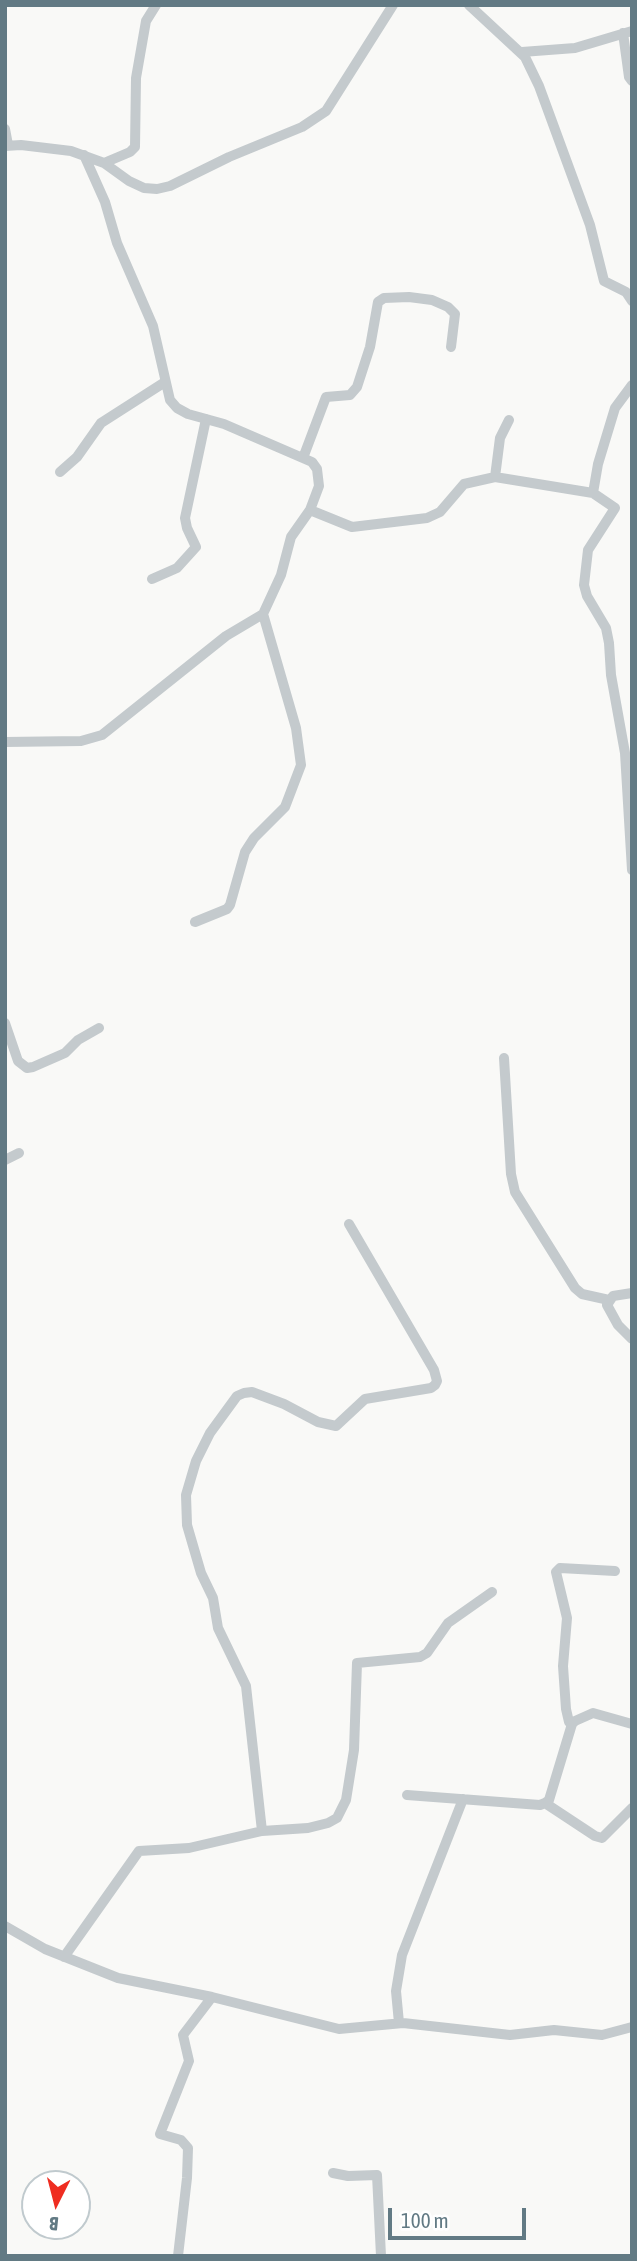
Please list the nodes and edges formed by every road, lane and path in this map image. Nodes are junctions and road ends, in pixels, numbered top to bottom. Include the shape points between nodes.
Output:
1 (156, 5) edge
2 (393, 5) edge
3 (469, 5) edge
4 (628, 32) edge
5 (522, 52) junction
6 (632, 81) edge
7 (5, 129) edge
8 (7, 145) edge
9 (84, 155) junction
10 (104, 163) junction
11 (632, 301) edge
12 (451, 347) dead end
13 (165, 383) junction
14 (632, 385) edge
15 (206, 419) junction
16 (509, 420) dead end
17 (303, 458) junction
18 (60, 472) dead end
19 (495, 477) junction
20 (593, 494) junction
21 (310, 510) junction
22 (152, 579) dead end
23 (263, 614) junction
24 (5, 742) edge
25 (632, 870) edge
26 (195, 922) dead end
27 (5, 1023) edge
28 (99, 1028) dead end
29 (504, 1058) dead end
30 (19, 1153) dead end
31 (5, 1160) edge
32 (349, 1224) dead end
33 (632, 1293) edge
34 (609, 1300) junction
35 (632, 1339) edge
36 (614, 1572) dead end
37 (492, 1592) dead end
38 (572, 1724) junction
39 (632, 1724) edge
40 (407, 1795) dead end
41 (463, 1799) junction
42 (545, 1803) junction
43 (632, 1808) edge
44 (261, 1831) junction
45 (5, 1926) edge
46 (64, 1957) junction
47 (212, 1997) junction
48 (399, 2023) junction
49 (632, 2027) edge
50 (333, 2173) dead end
51 (178, 2256) edge
52 (381, 2256) edge

1 - 10 street via 146,21 135,78 135,147
2 - 10 street via 331,105 302,127 158,189 129,181
3 - 5 street
4 - 5 street via 575,48
4 - 6 street
5 - 11 street via 590,225 604,281 626,292
7 - 8 street
8 - 9 street
9 - 10 street
9 - 13 street via 153,326
12 - 17 street via 456,314 448,307 409,297 378,302 357,387 350,395 326,397
13 - 15 street via 177,408
13 - 18 street via 101,423
14 - 20 street via 615,408
15 - 17 street
15 - 22 street via 185,518 196,547 177,568
16 - 19 street via 500,439
17 - 21 street via 320,477
19 - 20 street
19 - 21 street via 464,484 440,512 427,518 352,527
20 - 25 street via 615,508 589,550 584,584 608,635 625,753
21 - 23 street via 292,537
23 - 24 street via 226,636 102,734 81,741
23 - 26 street via 296,728 301,765 285,807 245,852 230,905
27 - 28 street via 18,1061 27,1068 65,1053
29 - 34 street via 515,1192 575,1287 582,1294
30 - 31 street
32 - 44 street via 438,1381 431,1388 365,1399 336,1426 244,1392 211,1433 186,1495 187,1525 211,1592 218,1628 246,1686
33 - 34 street
34 - 35 street via 609,1311
36 - 38 street via 560,1568 556,1572 566,1618 563,1666 566,1709
37 - 44 street via 448,1623 420,1657 357,1663 354,1750 342,1811 320,1825
38 - 39 street via 593,1713
38 - 42 street
40 - 41 street
41 - 42 street
41 - 48 street via 402,1955 396,1991
42 - 43 street via 601,1838
44 - 46 street via 189,1848 139,1851
45 - 46 street
46 - 47 street via 118,1978
47 - 48 street via 339,2029
47 - 51 street via 183,2035 189,2061 160,2134 181,2140 188,2148
48 - 49 street via 510,2035 554,2030 602,2035
50 - 52 street via 377,2175

